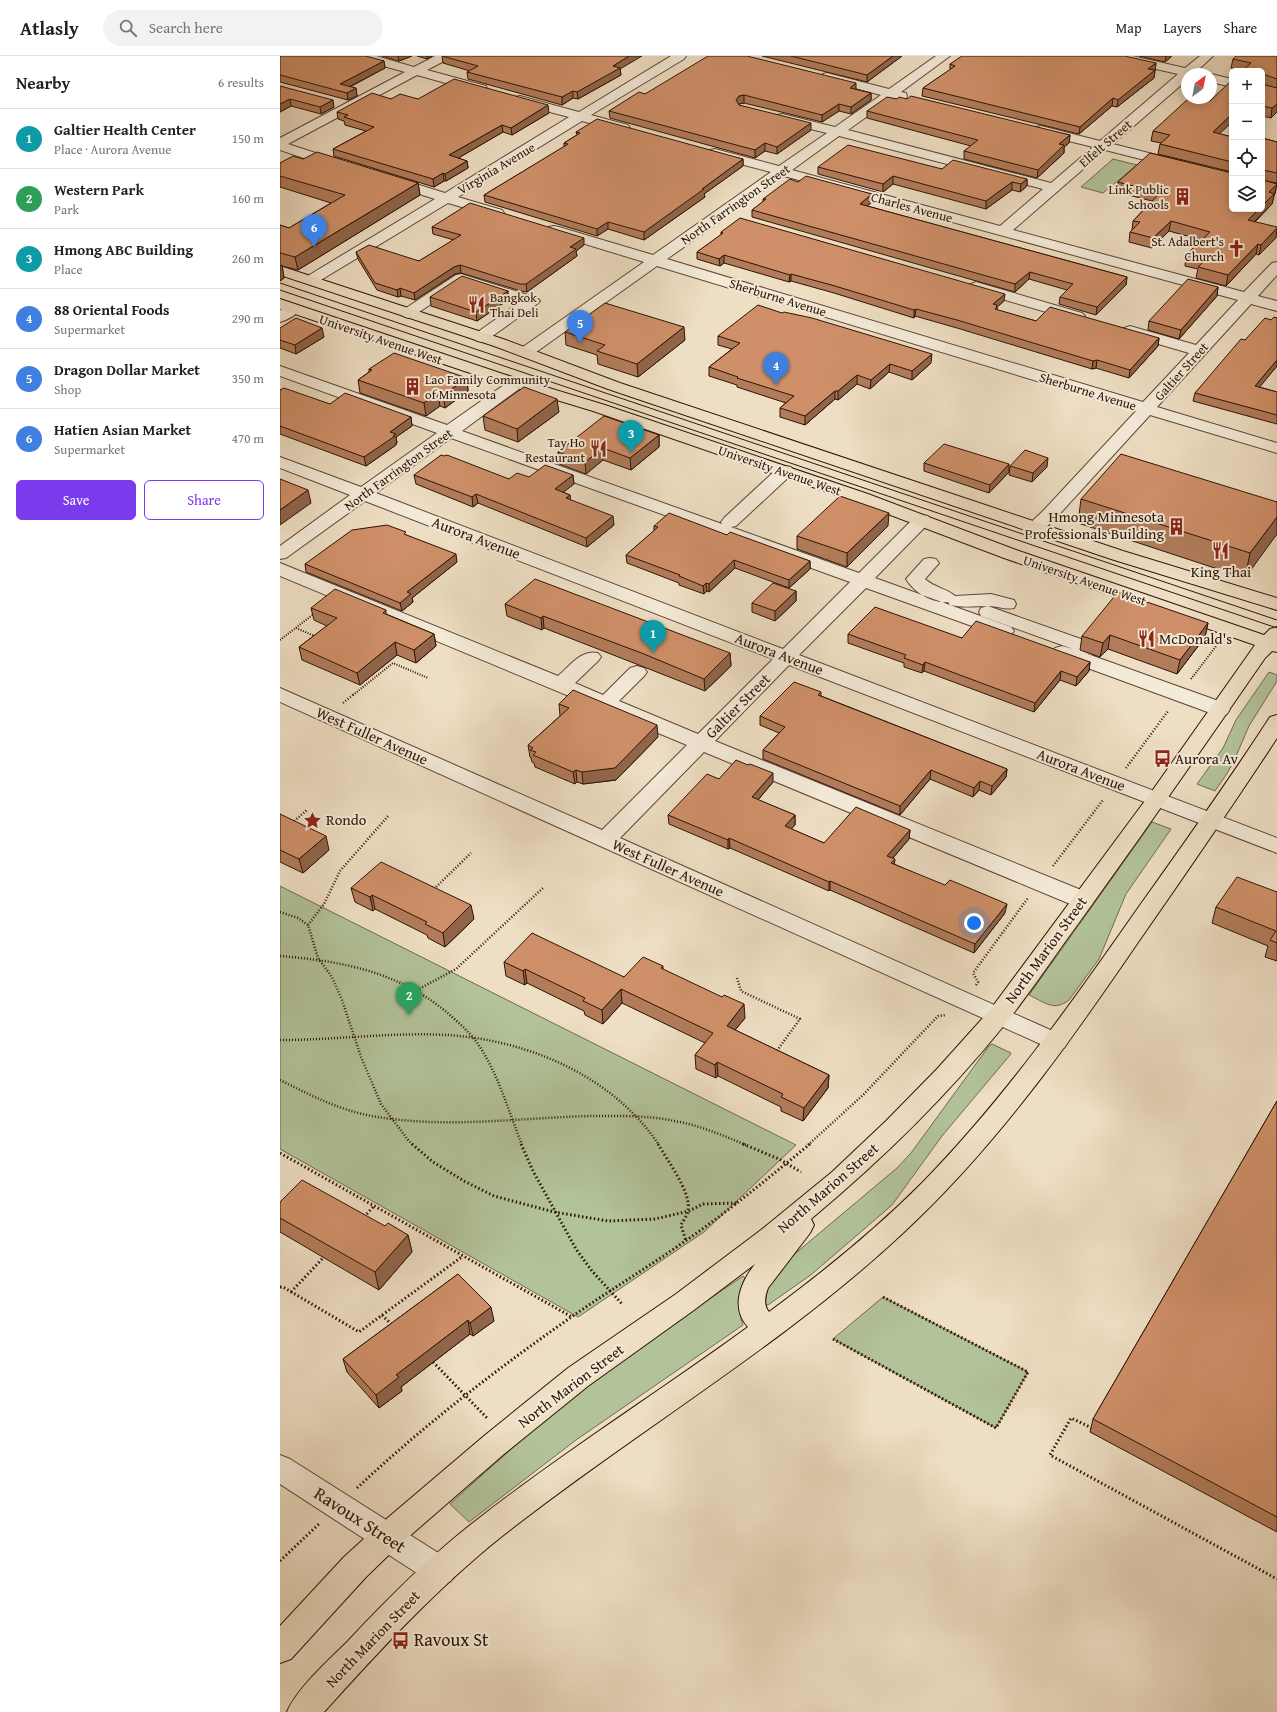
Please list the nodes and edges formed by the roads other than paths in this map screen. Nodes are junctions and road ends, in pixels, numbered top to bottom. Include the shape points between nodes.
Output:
1 (362, 56) edge
2 (444, 56) edge
3 (680, 56) edge
4 (944, 56) edge
5 (1116, 56) edge
6 (1206, 56) edge
7 (1195, 68) edge
8 (416, 71) junction
9 (1181, 71) edge
10 (815, 74) edge
11 (1217, 79) edge
12 (1181, 81) edge
13 (1229, 82) edge
14 (891, 93) junction
15 (915, 99) edge
16 (334, 102) dead end
17 (349, 106) junction
18 (766, 114) edge
19 (581, 117) junction
20 (1030, 128) edge
21 (634, 131) edge
22 (838, 132) junction
23 (280, 145) edge
24 (1102, 145) junction
25 (703, 150) edge
26 (349, 168) edge
27 (782, 172) junction
28 (379, 177) edge
29 (1229, 177) edge
30 (1054, 188) junction
31 (447, 198) junction
32 (721, 214) junction
33 (508, 216) edge
34 (738, 219) edge
35 (539, 225) edge
36 (1003, 231) junction
37 (656, 260) junction
38 (1277, 266) edge
39 (280, 270) edge
40 (311, 280) junction
41 (961, 283) edge
42 (1248, 298) junction
43 (1277, 306) edge
44 (284, 310) edge
45 (408, 313) junction
46 (1092, 320) edge
47 (1115, 327) edge
48 (481, 337) junction
49 (1199, 351) junction
50 (526, 352) junction
51 (280, 372) edge
52 (517, 383) junction
53 (1146, 409) junction
54 (449, 432) junction
55 (1277, 448) edge
56 (280, 462) edge
57 (785, 471) junction
58 (363, 494) junction
59 (922, 520) junction
60 (730, 522) dead end
61 (1036, 527) junction
62 (280, 554) edge
63 (930, 563) dead end
64 (280, 569) edge
65 (863, 581) junction
66 (1277, 604) edge
67 (1274, 641) edge
68 (591, 656) dead end
69 (787, 657) junction
70 (637, 672) dead end
71 (561, 685) junction
72 (1172, 692) junction
73 (280, 694) edge
74 (606, 703) junction
75 (1220, 709) junction
76 (1276, 727) edge
77 (702, 743) junction
78 (1157, 799) junction
79 (1211, 820) junction
80 (605, 840) junction
81 (1277, 846) edge
82 (1083, 900) junction
83 (998, 1016) junction
84 (1056, 1042) junction
85 (829, 1189) junction
86 (766, 1328) junction
87 (280, 1468) edge
88 (387, 1537) junction
89 (440, 1571) junction
90 (280, 1648) edge
91 (303, 1712) edge

1 - 8 street
2 - 8 street
3 - 19 street, Virginia Avenue
4 - 14 street, North Farrington Street
5 - 9 street
6 - 7 street, Elfelt Street
8 - 17 street
8 - 19 street
10 - 14 street
11 - 13 street
12 - 24 street, Elfelt Street
14 - 15 street
14 - 22 street, North Farrington Street
16 - 17 street
17 - 23 street
18 - 22 street
19 - 21 street
19 - 31 street, Virginia Avenue
20 - 24 street
22 - 27 street, North Farrington Street
22 - 30 street
23 - 26 street
24 - 29 street
24 - 30 street, Elfelt Street
25 - 27 street, Charles Avenue
27 - 32 street, North Farrington Street
27 - 36 street, Charles Avenue
28 - 31 street
30 - 36 street, Elfelt Street
31 - 33 street
31 - 40 street, Virginia Avenue
32 - 34 street
32 - 37 street, North Farrington Street
35 - 37 street, Sherburne Avenue
36 - 42 street, Charles Avenue
37 - 50 street, North Farrington Street
37 - 53 street, Sherburne Avenue
38 - 42 street, Galtier Street
39 - 40 main road, University Avenue West
40 - 45 main road, University Avenue West
41 - 46 street
42 - 43 street, Charles Avenue
42 - 49 street, Galtier Street
44 - 52 main road, University Avenue West
45 - 48 main road, University Avenue West
45 - 48 street via 461,278 532,300
47 - 49 street
48 - 50 main road, University Avenue West
49 - 53 street, Galtier Street
50 - 61 main road, University Avenue West via 614,386
51 - 54 street
52 - 54 street, North Farrington Street
52 - 57 main road, University Avenue West
53 - 55 street, Sherburne Avenue
53 - 61 street, Galtier Street
54 - 58 street, North Farrington Street
54 - 65 street
56 - 58 street, Aurora Avenue
57 - 59 main road, University Avenue West
57 - 60 street
58 - 62 street, North Farrington Street
58 - 69 street, Aurora Avenue
59 - 65 street, Galtier Street
59 - 67 main road, University Avenue West via 1010,554 1234,631
61 - 66 main road, University Avenue West
63 - 72 street via 915,579 931,592 1141,667
64 - 71 street
65 - 69 street, Galtier Street
65 - 72 street
67 - 75 main road, North Marion Street via 1258,654
68 - 71 street
69 - 77 street, Galtier Street
69 - 78 street, Aurora Avenue
70 - 74 street
71 - 74 street
72 - 75 street
73 - 80 street, West Fuller Avenue
74 - 77 street
75 - 78 main road, North Marion Street
76 - 79 main road, North Marion Street
77 - 80 street, Galtier Street
77 - 82 street
78 - 79 street, Aurora Avenue
78 - 82 main road, North Marion Street
79 - 81 street, Aurora Avenue
79 - 84 main road, North Marion Street
80 - 83 street, West Fuller Avenue
82 - 83 main road, North Marion Street
83 - 84 street, West Fuller Avenue
83 - 85 main road, North Marion Street via 946,1076
84 - 86 main road, North Marion Street via 972,1147 895,1225 814,1294
85 - 86 main road via 756,1283 751,1298 754,1315
85 - 88 main road, North Marion Street via 770,1238 685,1302 578,1377
86 - 89 main road, North Marion Street via 496,1522
87 - 88 street, Ravoux Street
88 - 89 street, Ravoux Street
88 - 90 main road, North Marion Street via 355,1567
89 - 91 main road, North Marion Street via 351,1659

